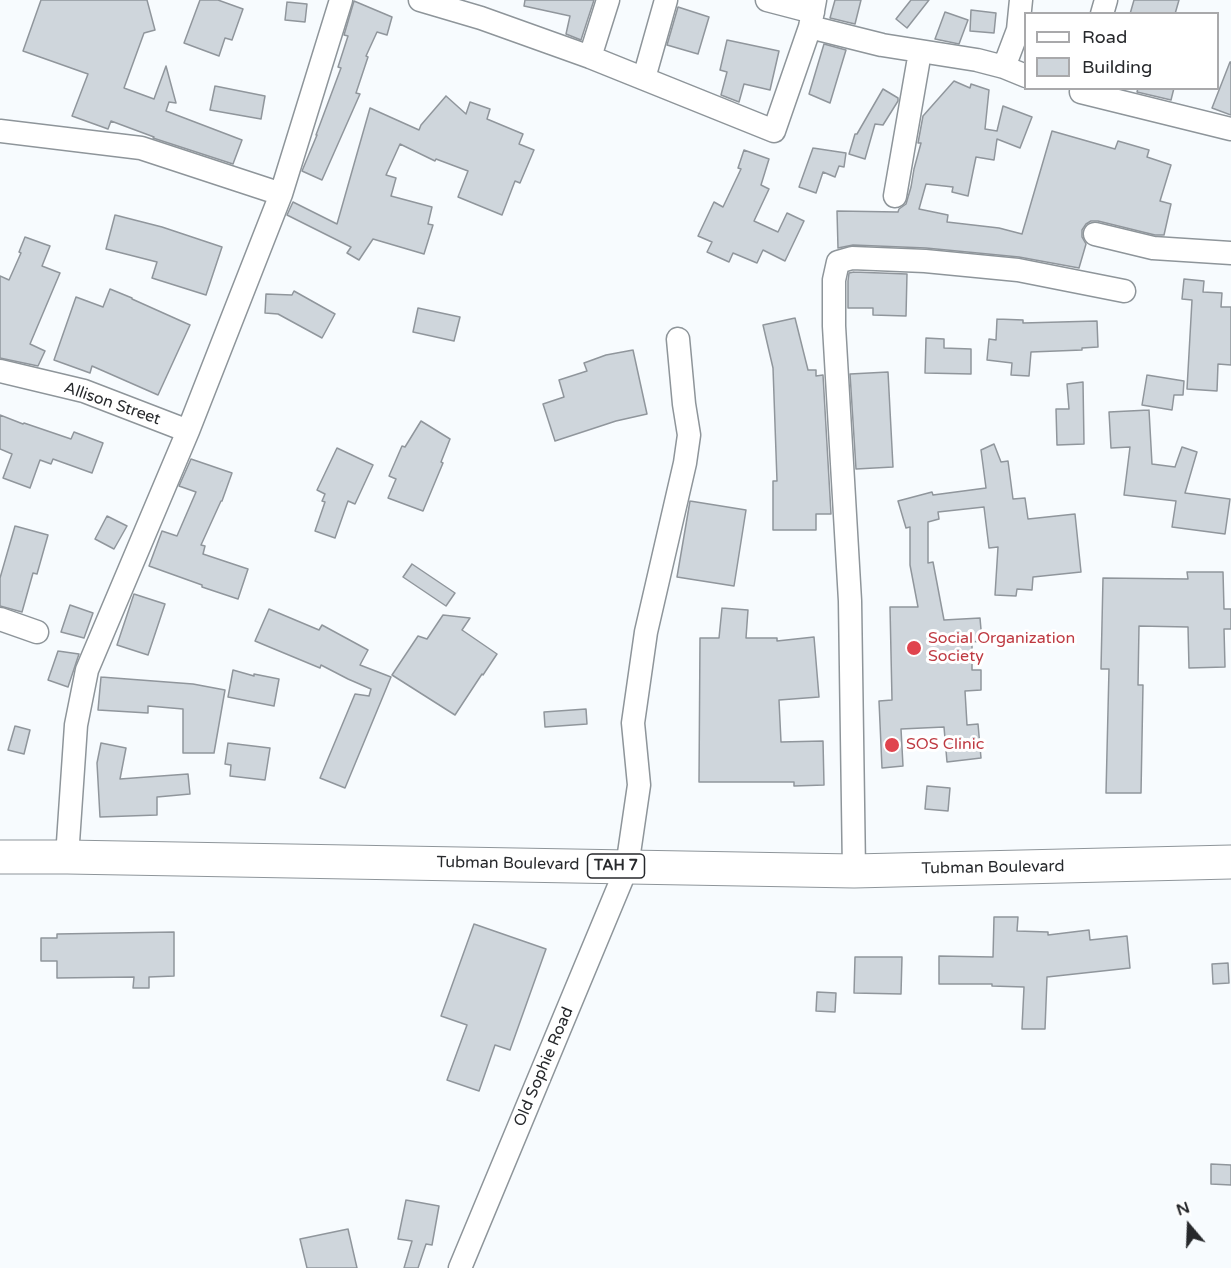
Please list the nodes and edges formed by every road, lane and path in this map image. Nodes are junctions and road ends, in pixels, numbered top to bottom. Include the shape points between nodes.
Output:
1 (341, 0) edge
2 (420, 0) edge
3 (608, 0) edge
4 (666, 0) edge
5 (767, 0) edge
6 (1021, 0) edge
7 (484, 9) edge
8 (812, 13) edge
9 (920, 52) junction
10 (590, 57) junction
11 (1004, 67) junction
12 (1024, 75) edge
13 (644, 78) junction
14 (1077, 90) edge
15 (1231, 129) edge
16 (0, 131) edge
17 (281, 194) junction
18 (895, 196) dead end
19 (1095, 234) dead end
20 (1231, 253) edge
21 (1124, 291) dead end
22 (678, 339) dead end
23 (0, 371) edge
24 (188, 431) junction
25 (0, 619) edge
26 (37, 632) dead end
27 (67, 856) junction
28 (0, 857) edge
29 (1231, 862) edge
30 (627, 867) junction
31 (854, 871) junction
32 (460, 1268) edge

1 - 17 street
2 - 7 street
3 - 10 street
4 - 13 street
5 - 8 street
6 - 11 street via 1018,30
7 - 10 street
8 - 9 street via 882,45
8 - 13 street via 774,131
9 - 11 street
9 - 18 street
10 - 13 street
11 - 12 street
14 - 15 street
16 - 17 street via 141,148
17 - 24 street
19 - 20 street via 1153,248
21 - 31 street via 1006,269 925,261 852,258 838,262 834,326 850,601
22 - 30 street, Old Sophie Road via 689,435 646,632 633,723 639,785
23 - 24 street, Allison Street via 84,391
24 - 27 street via 87,670 76,725
25 - 26 street
27 - 28 highway, Tubman Boulevard / TAH 7
27 - 30 highway, Tubman Boulevard / TAH 7
29 - 31 highway, Tubman Boulevard / TAH 7
30 - 31 highway, Tubman Boulevard / TAH 7
30 - 32 street, Old Sophie Road

